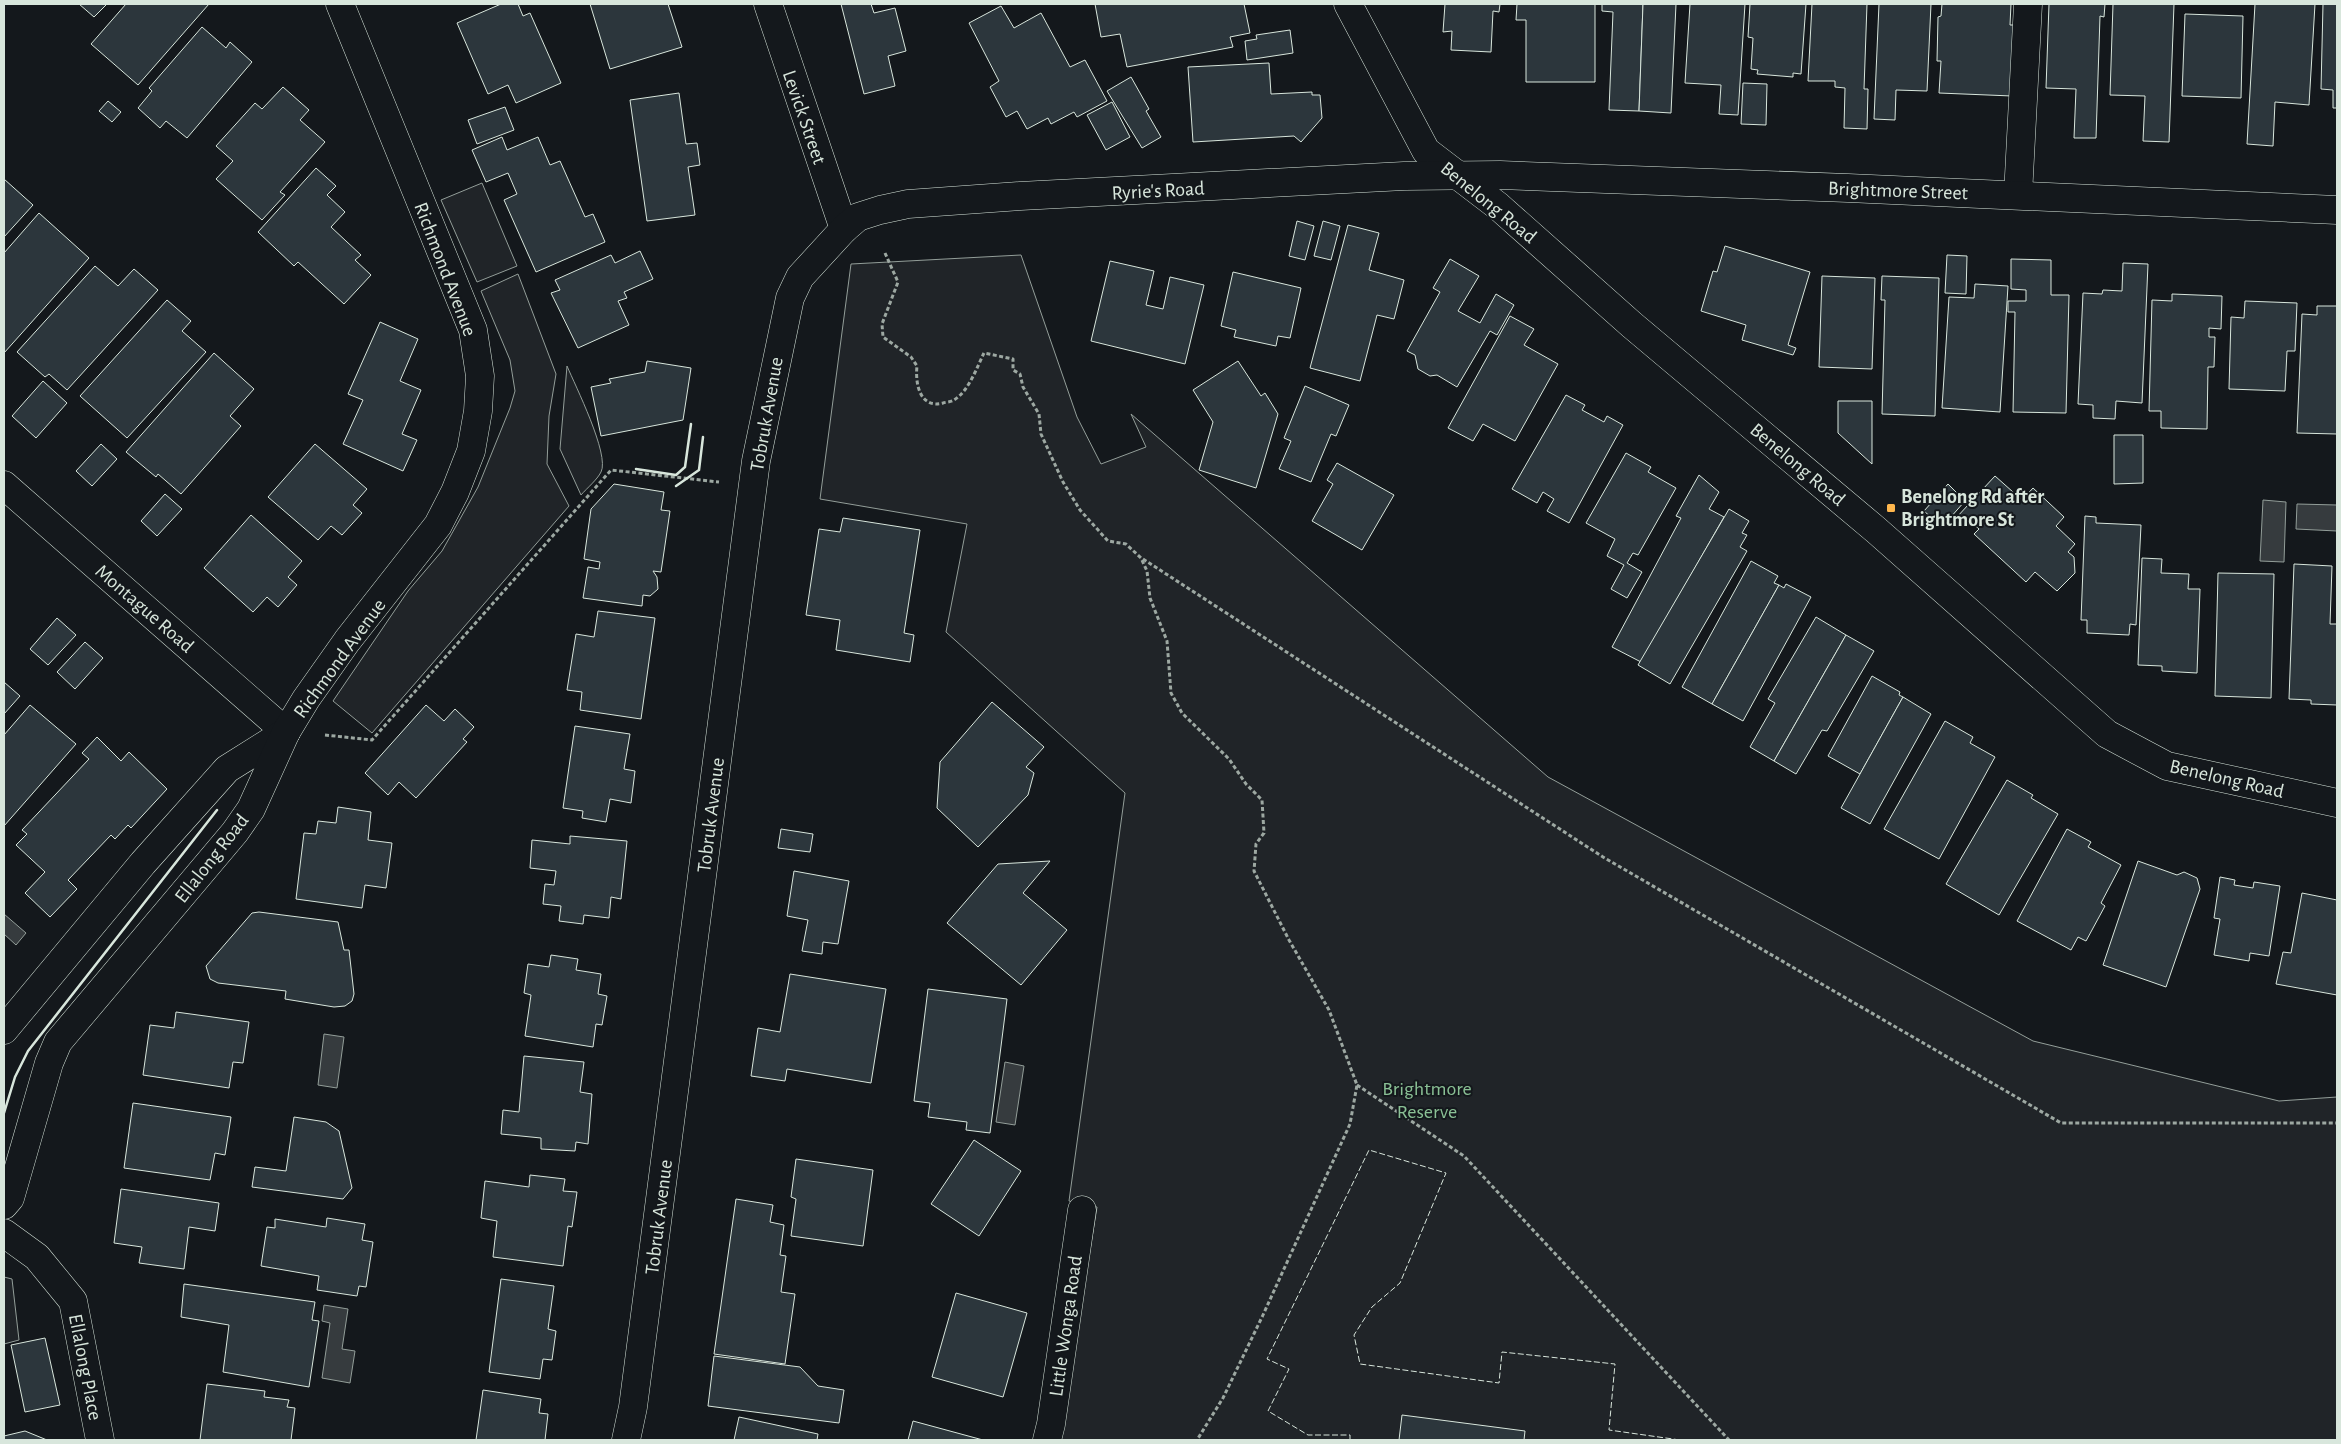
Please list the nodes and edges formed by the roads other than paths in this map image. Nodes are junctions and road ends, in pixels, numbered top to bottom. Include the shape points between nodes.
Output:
1 (340, 4) edge
2 (768, 4) edge
3 (1348, 4) edge
4 (2028, 4) edge
5 (1459, 177) junction
6 (2018, 195) junction
7 (2337, 210) edge
8 (851, 223) junction
9 (4, 485) edge
10 (286, 732) junction
11 (2337, 803) edge
12 (4, 1030) edge
13 (4, 1205) edge
14 (1082, 1210) dead end
15 (4, 1233) edge
16 (100, 1440) edge
17 (626, 1440) edge
18 (1047, 1440) edge

1 - 10 street, Richmond Avenue via 472,330 480,376 478,411 471,451 438,525 347,641
2 - 8 street, Levick Street
3 - 5 street, Benelong Road via 1426,151
4 - 6 street
5 - 6 street, Brightmore Street via 1500,175
5 - 8 street, Ryrie's Road via 1404,176 908,204 880,210
5 - 11 street, Benelong Road via 1498,206 1632,325 1876,530 2107,734 2167,766
6 - 7 street, Brightmore Street
8 - 17 street, Tobruk Avenue via 800,277 790,298 756,461 633,1407
9 - 10 street, Montague Road
10 - 12 street via 228,769 143,863
10 - 13 street, Ellalong Road via 250,809 235,832 58,1042 10,1198
14 - 18 street, Little Wonga Road
15 - 16 street, Ellalong Place via 37,1257 72,1301

